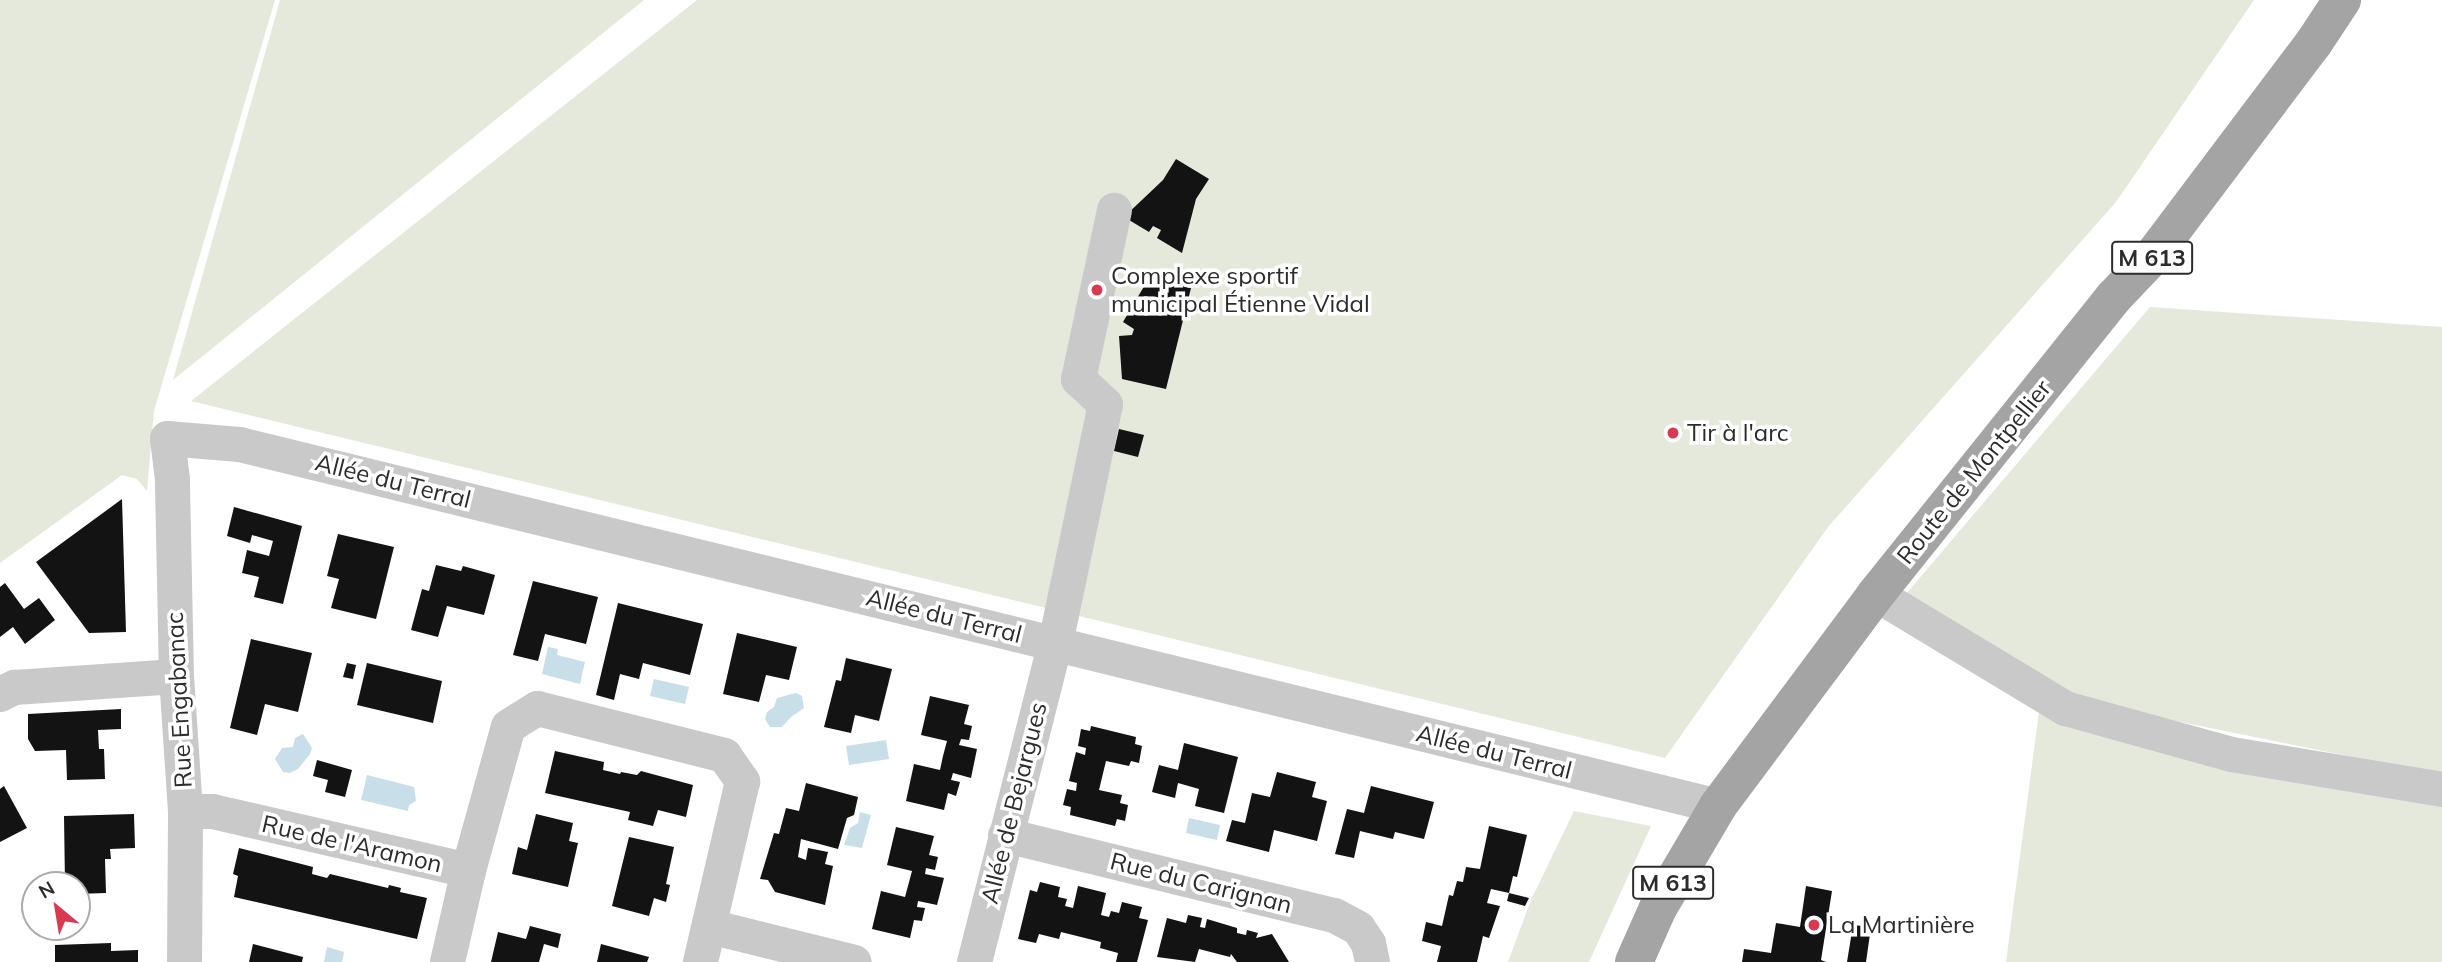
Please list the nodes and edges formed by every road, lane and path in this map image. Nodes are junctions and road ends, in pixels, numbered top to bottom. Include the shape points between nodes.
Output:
1 (2342, 0) edge
2 (1114, 210) dead end
3 (167, 438) joint
4 (1877, 594) junction
5 (1055, 643) junction
6 (176, 676) junction
7 (0, 694) edge
8 (2442, 789) edge
9 (1718, 806) junction
10 (185, 811) junction
11 (1004, 835) junction
12 (468, 870) junction
13 (709, 926) junction
14 (184, 962) edge
15 (447, 962) edge
16 (699, 962) edge
17 (854, 962) edge
18 (974, 962) edge
19 (1372, 962) edge
20 (1634, 962) edge

1 - 4 main road, Route de Montpellier / M 613 via 2153,256 2114,297
2 - 5 street, Allée de Bejargues via 1078,379 1104,404
3 - 5 street, Allée du Terral via 239,444
3 - 6 street, Rue Engabanac
4 - 8 street via 2065,708 2231,754
4 - 9 main road, Route de Montpellier / M 613
5 - 9 street, Allée du Terral
5 - 11 street, Allée de Bejargues
6 - 7 street via 15,687
6 - 10 street, Rue Engabanac
9 - 20 main road, Route de Montpellier / M 613 via 1658,908
10 - 12 street, Rue de l'Aramon via 212,811
10 - 14 street, Rue Engabanac
11 - 18 street, Allée de Bejargues
11 - 19 street, Rue du Carignan via 1334,915 1358,928 1368,943
12 - 13 street via 508,726 537,708 724,755 742,781
12 - 15 street, Rue de l'Aramon
13 - 16 street
13 - 17 street

